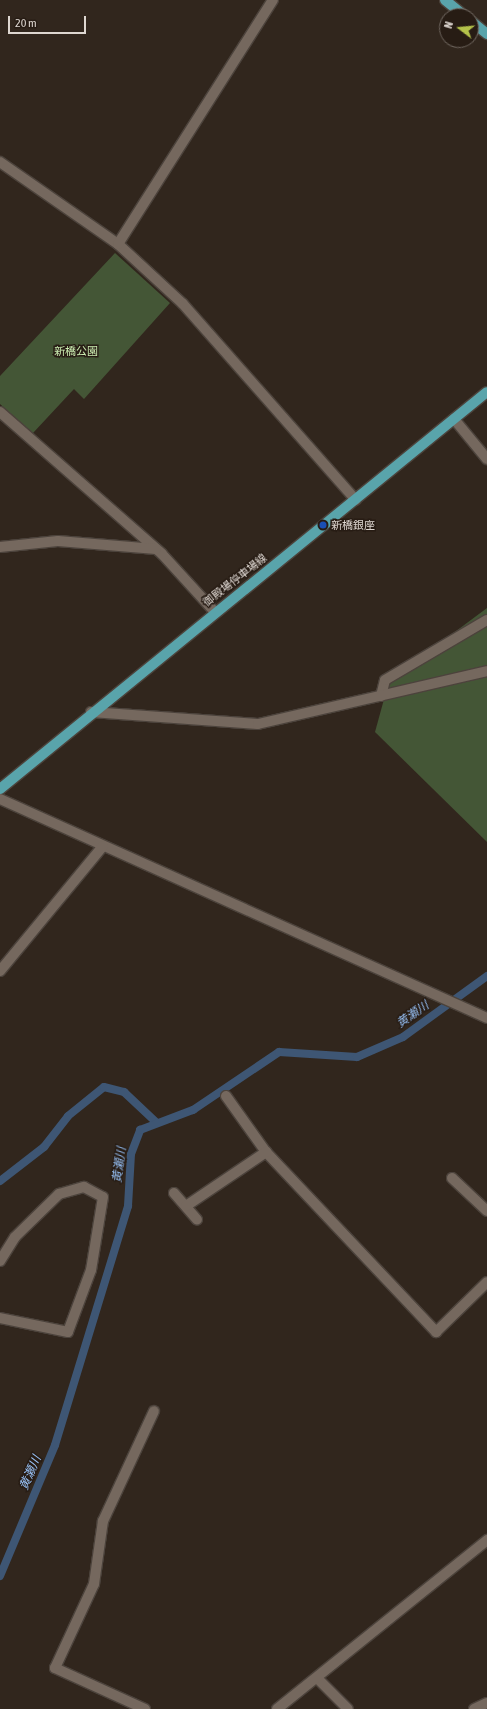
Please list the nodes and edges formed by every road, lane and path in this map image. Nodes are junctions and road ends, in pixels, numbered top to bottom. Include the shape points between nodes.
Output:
1 (273, 0) edge
2 (445, 0) edge
3 (455, 8) edge
4 (479, 28) edge
5 (487, 34) edge
6 (0, 162) edge
7 (118, 244) junction
8 (487, 392) edge
9 (0, 412) edge
10 (454, 419) junction
11 (487, 458) edge
12 (356, 500) junction
13 (0, 547) edge
14 (156, 549) junction
15 (215, 612) junction
16 (487, 620) edge
17 (487, 671) edge
18 (381, 696) junction
19 (91, 712) junction
20 (0, 789) edge
21 (0, 799) edge
22 (103, 846) junction
23 (0, 971) edge
24 (487, 1018) edge
25 (226, 1096) dead end
26 (266, 1152) junction
27 (452, 1178) dead end
28 (174, 1193) dead end
29 (186, 1206) junction
30 (487, 1211) edge
31 (196, 1219) dead end
32 (0, 1260) edge
33 (487, 1282) edge
34 (0, 1318) edge
35 (154, 1411) dead end
36 (487, 1540) edge
37 (318, 1679) junction
38 (487, 1703) edge
39 (145, 1709) edge
40 (277, 1709) edge
41 (348, 1709) edge
42 (474, 1709) edge

1 - 7 street
2 - 3 main road
4 - 5 main road
6 - 7 street
7 - 12 street via 183,304
8 - 10 main road, 御殿場停車場線
9 - 14 street
10 - 11 street
10 - 12 main road, 御殿場停車場線
12 - 15 main road, 御殿場停車場線
13 - 14 street via 58,541
14 - 15 street
15 - 19 main road, 御殿場停車場線
16 - 18 street via 385,680
17 - 18 street
18 - 19 street via 258,724
19 - 20 main road, 御殿場停車場線
21 - 22 street
22 - 23 street
22 - 24 street
25 - 26 street
26 - 29 street
26 - 33 street via 436,1332
27 - 30 street
28 - 29 street
29 - 31 street
32 - 34 street via 15,1237 59,1194 84,1187 103,1197 91,1270 68,1332
35 - 39 street via 103,1521 94,1584 55,1668
36 - 37 street
37 - 40 street
37 - 41 street
38 - 42 street

